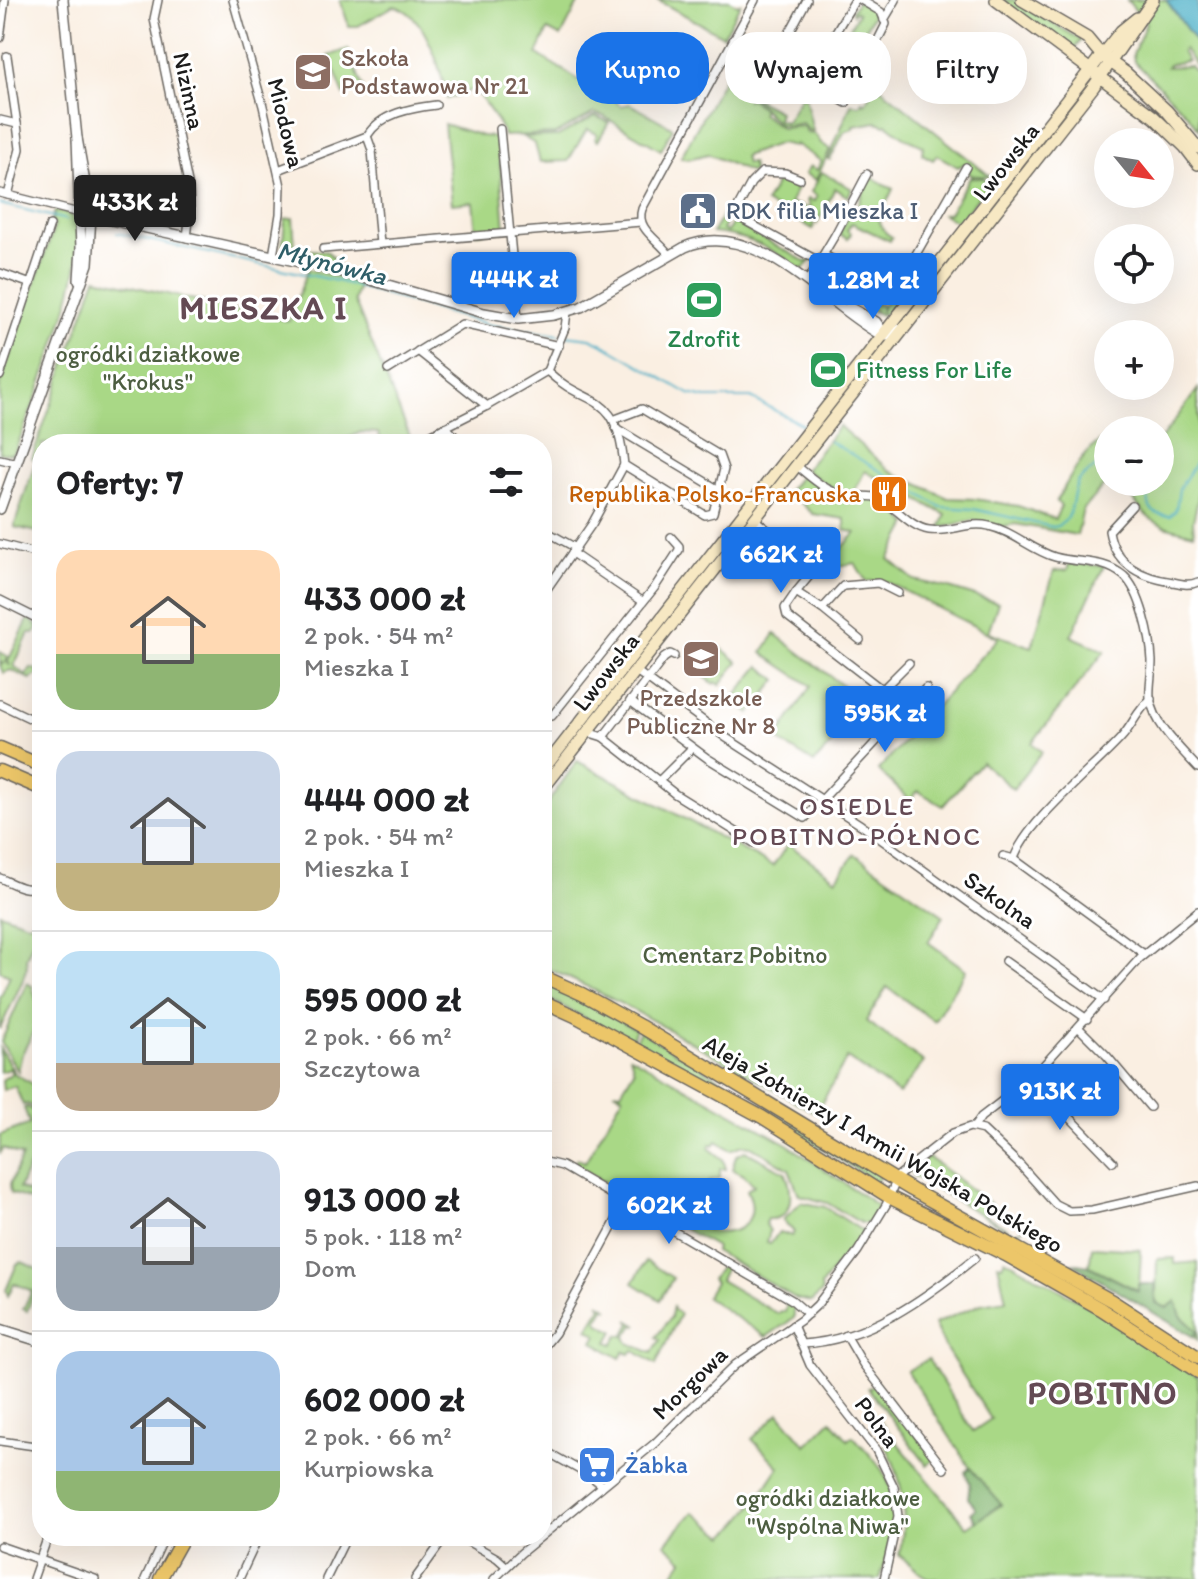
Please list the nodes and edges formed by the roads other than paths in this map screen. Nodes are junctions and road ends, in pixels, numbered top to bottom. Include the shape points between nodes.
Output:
1 (5, 0) edge
2 (63, 0) edge
3 (158, 0) edge
4 (233, 0) edge
5 (755, 0) edge
6 (807, 0) edge
7 (855, 0) edge
8 (861, 0) edge
9 (896, 0) edge
10 (996, 0) edge
11 (1022, 0) edge
12 (1153, 0) edge
13 (884, 20) junction
14 (790, 32) edge
15 (837, 32) edge
16 (882, 32) edge
17 (1124, 36) junction
18 (0, 38) edge
19 (1087, 38) junction
20 (7, 56) dead end
21 (1106, 60) junction
22 (1126, 73) junction
23 (1096, 74) junction
24 (436, 105) dead end
25 (0, 120) edge
26 (17, 124) junction
27 (500, 129) dead end
28 (367, 136) junction
29 (77, 138) junction
30 (1198, 148) edge
31 (1198, 164) edge
32 (966, 167) dead end
33 (278, 170) junction
34 (867, 174) dead end
35 (800, 179) dead end
36 (4, 194) edge
37 (79, 213) junction
38 (91, 216) junction
39 (641, 222) junction
40 (50, 225) dead end
41 (511, 232) junction
42 (187, 238) junction
43 (380, 244) junction
44 (323, 249) dead end
45 (273, 256) junction
46 (670, 256) junction
47 (822, 259) junction
48 (0, 273) edge
49 (807, 282) junction
50 (31, 284) junction
51 (78, 291) junction
52 (567, 312) junction
53 (899, 315) junction
54 (518, 319) junction
55 (874, 326) junction
56 (903, 328) junction
57 (885, 333) junction
58 (560, 343) junction
59 (879, 350) junction
60 (418, 351) junction
61 (388, 370) dead end
62 (547, 371) junction
63 (0, 376) edge
64 (487, 406) junction
65 (614, 424) junction
66 (446, 427) junction
67 (432, 434) edge
68 (453, 434) edge
69 (0, 459) edge
70 (17, 463) junction
71 (624, 465) junction
72 (796, 465) junction
73 (719, 490) junction
74 (755, 499) junction
75 (1132, 506) dead end
76 (0, 509) edge
77 (754, 519) junction
78 (552, 536) edge
79 (671, 537) dead end
80 (0, 544) edge
81 (574, 550) junction
82 (32, 552) edge
83 (1118, 554) junction
84 (1108, 565) junction
85 (1145, 578) junction
86 (552, 582) edge
87 (1198, 582) edge
88 (1134, 588) junction
89 (796, 592) junction
90 (898, 593) dead end
91 (0, 600) edge
92 (642, 601) junction
93 (822, 609) junction
94 (32, 616) edge
95 (860, 640) dead end
96 (674, 656) dead end
97 (909, 663) dead end
98 (635, 670) junction
99 (647, 680) junction
100 (926, 688) dead end
101 (1151, 699) junction
102 (630, 701) junction
103 (0, 704) edge
104 (552, 716) edge
105 (32, 719) edge
106 (587, 732) junction
107 (603, 737) junction
108 (0, 748) edge
109 (692, 748) junction
110 (552, 758) edge
111 (32, 762) edge
112 (1198, 768) edge
113 (0, 771) edge
114 (552, 777) edge
115 (659, 781) junction
116 (32, 785) edge
117 (821, 798) junction
118 (754, 843) dead end
119 (1003, 856) dead end
120 (1014, 859) junction
121 (0, 878) edge
122 (32, 889) edge
123 (1198, 911) edge
124 (1144, 954) junction
125 (1005, 961) dead end
126 (552, 980) edge
127 (1104, 1000) junction
128 (552, 1006) edge
129 (1087, 1019) junction
130 (1079, 1028) junction
131 (1032, 1078) junction
132 (1150, 1107) dead end
133 (974, 1127) junction
134 (1113, 1162) dead end
135 (552, 1164) edge
136 (896, 1180) junction
137 (1198, 1186) edge
138 (889, 1197) junction
139 (625, 1204) junction
140 (975, 1258) dead end
141 (808, 1314) junction
142 (793, 1325) junction
143 (0, 1329) edge
144 (846, 1335) junction
145 (552, 1337) edge
146 (32, 1339) edge
147 (802, 1344) junction
148 (1198, 1357) edge
149 (1198, 1372) edge
150 (0, 1441) edge
151 (32, 1446) edge
152 (552, 1455) edge
153 (944, 1469) dead end
154 (602, 1485) junction
155 (552, 1527) edge
156 (0, 1546) edge
157 (44, 1546) edge
158 (160, 1546) edge
159 (171, 1546) edge
160 (177, 1546) edge
161 (254, 1546) edge
162 (342, 1546) edge
163 (439, 1546) edge
164 (476, 1546) edge
165 (530, 1546) edge
166 (39, 1559) junction
167 (169, 1559) junction
168 (506, 1566) junction
169 (33, 1579) edge
170 (95, 1579) edge
171 (145, 1579) edge
172 (160, 1579) edge
173 (239, 1579) edge
174 (326, 1579) edge
175 (415, 1579) edge
176 (494, 1579) edge
177 (884, 1579) edge

1 - 18 street
2 - 29 street
3 - 42 street, Nizinna via 154,19 189,188
4 - 33 street, Miodowa
5 - 39 street via 645,202
6 - 14 street
7 - 15 street
8 - 13 street via 881,12
9 - 13 street
10 - 23 main road
11 - 19 main road
12 - 17 main road, Lwowska
13 - 16 street
17 - 19 main road
17 - 21 main road, Lwowska
17 - 22 main road
19 - 21 main road
20 - 26 street
21 - 22 main road
21 - 23 main road, Lwowska
22 - 30 main road
23 - 31 main road via 1169,131
23 - 53 main road, Lwowska
23 - 56 main road, Lwowska
24 - 28 street via 384,120
25 - 26 street
26 - 36 street via 20,149
27 - 41 street
28 - 33 street
28 - 43 street
29 - 37 street
29 - 38 street
32 - 47 street via 894,288
33 - 45 street, Miodowa via 281,201
34 - 47 street
35 - 47 street via 762,172 736,211 742,219
36 - 37 street
37 - 38 street
37 - 51 street
38 - 42 street
38 - 51 street via 88,264
39 - 41 street
39 - 46 street
40 - 50 street
41 - 43 street
41 - 54 street
42 - 45 street
43 - 44 street
45 - 54 street
46 - 49 street via 697,242 726,242 768,257
46 - 52 street
47 - 49 street
48 - 50 street
49 - 55 street
50 - 63 street
51 - 70 street
52 - 54 street
52 - 58 street
53 - 55 street
53 - 57 main road, Lwowska
55 - 57 street
55 - 59 street
56 - 57 street
56 - 59 main road, Lwowska
57 - 59 main road, Lwowska
58 - 60 street via 462,324
58 - 62 street
59 - 72 main road, Lwowska
59 - 74 main road, Lwowska
60 - 61 street
60 - 64 street
62 - 64 street
62 - 65 street via 601,404
64 - 66 street
65 - 71 street
65 - 73 street
65 - 73 street via 642,409 716,454 724,466
66 - 67 street
66 - 68 street
69 - 70 street
70 - 76 street
71 - 73 street via 705,515 713,513
71 - 81 street
72 - 77 main road, Lwowska
72 - 84 street via 831,491 876,497 922,528 984,525 1051,556
74 - 77 main road via 750,514
74 - 110 main road, Lwowska
75 - 83 street via 1109,531
77 - 89 street via 811,565 811,574
77 - 98 main road, Lwowska
78 - 81 street
79 - 92 street via 679,546 677,554
80 - 82 street
81 - 86 street
81 - 92 street
83 - 84 street
83 - 85 street
84 - 88 street
85 - 87 street
85 - 88 street
88 - 101 street via 1151,653
89 - 93 street
89 - 97 street via 785,608 787,616 880,688
90 - 93 street via 878,583 843,586
91 - 94 street
92 - 104 street
93 - 95 street
96 - 99 street, Lwowska via 666,656
98 - 99 street, Szkolna
98 - 106 main road, Lwowska
99 - 102 street, Lwowska
99 - 117 street, Szkolna
100 - 117 street
101 - 112 street via 1169,736
101 - 120 street via 1122,737 1046,814
102 - 107 street, Lwowska
102 - 109 street
103 - 105 street
106 - 107 street
106 - 114 main road, Lwowska
107 - 115 street
108 - 111 main road
109 - 115 street
109 - 117 street via 805,818
113 - 116 main road
115 - 118 street
117 - 127 street, Szkolna
119 - 120 street
120 - 124 street
121 - 122 street
123 - 124 street
124 - 127 street
125 - 129 street
126 - 136 main road, Aleja Żołnierzy I Armii Wojska Polskiego via 640,1026
127 - 129 street
128 - 138 main road, Aleja Żołnierzy I Armii Wojska Polskiego via 762,1117
129 - 130 street
130 - 131 street
130 - 132 street
131 - 133 street
131 - 134 street
133 - 136 street via 945,1138
133 - 137 street via 995,1139 1066,1210 1092,1210
135 - 139 street
136 - 138 street, Morgowa
136 - 148 main road, Aleja Żołnierzy I Armii Wojska Polskiego via 1112,1301
138 - 141 street, Morgowa via 846,1269
138 - 149 main road, Aleja Żołnierzy I Armii Wojska Polskiego via 1040,1274
139 - 141 street
139 - 145 street
140 - 144 street via 906,1307
141 - 142 street, Morgowa
142 - 147 street, Polna
142 - 154 street, Morgowa via 735,1365 670,1430
143 - 146 street
144 - 147 street
144 - 153 street
147 - 177 street, Polna via 810,1365 876,1450 894,1487 898,1516
150 - 151 street
152 - 154 street
154 - 155 street, Morgowa
156 - 166 street
157 - 166 street
158 - 171 street
159 - 167 main road
160 - 167 main road
161 - 173 street
162 - 174 street
163 - 175 street
164 - 168 street
165 - 168 street, Morgowa
166 - 169 street
166 - 170 street
167 - 172 main road
168 - 176 street, Morgowa

